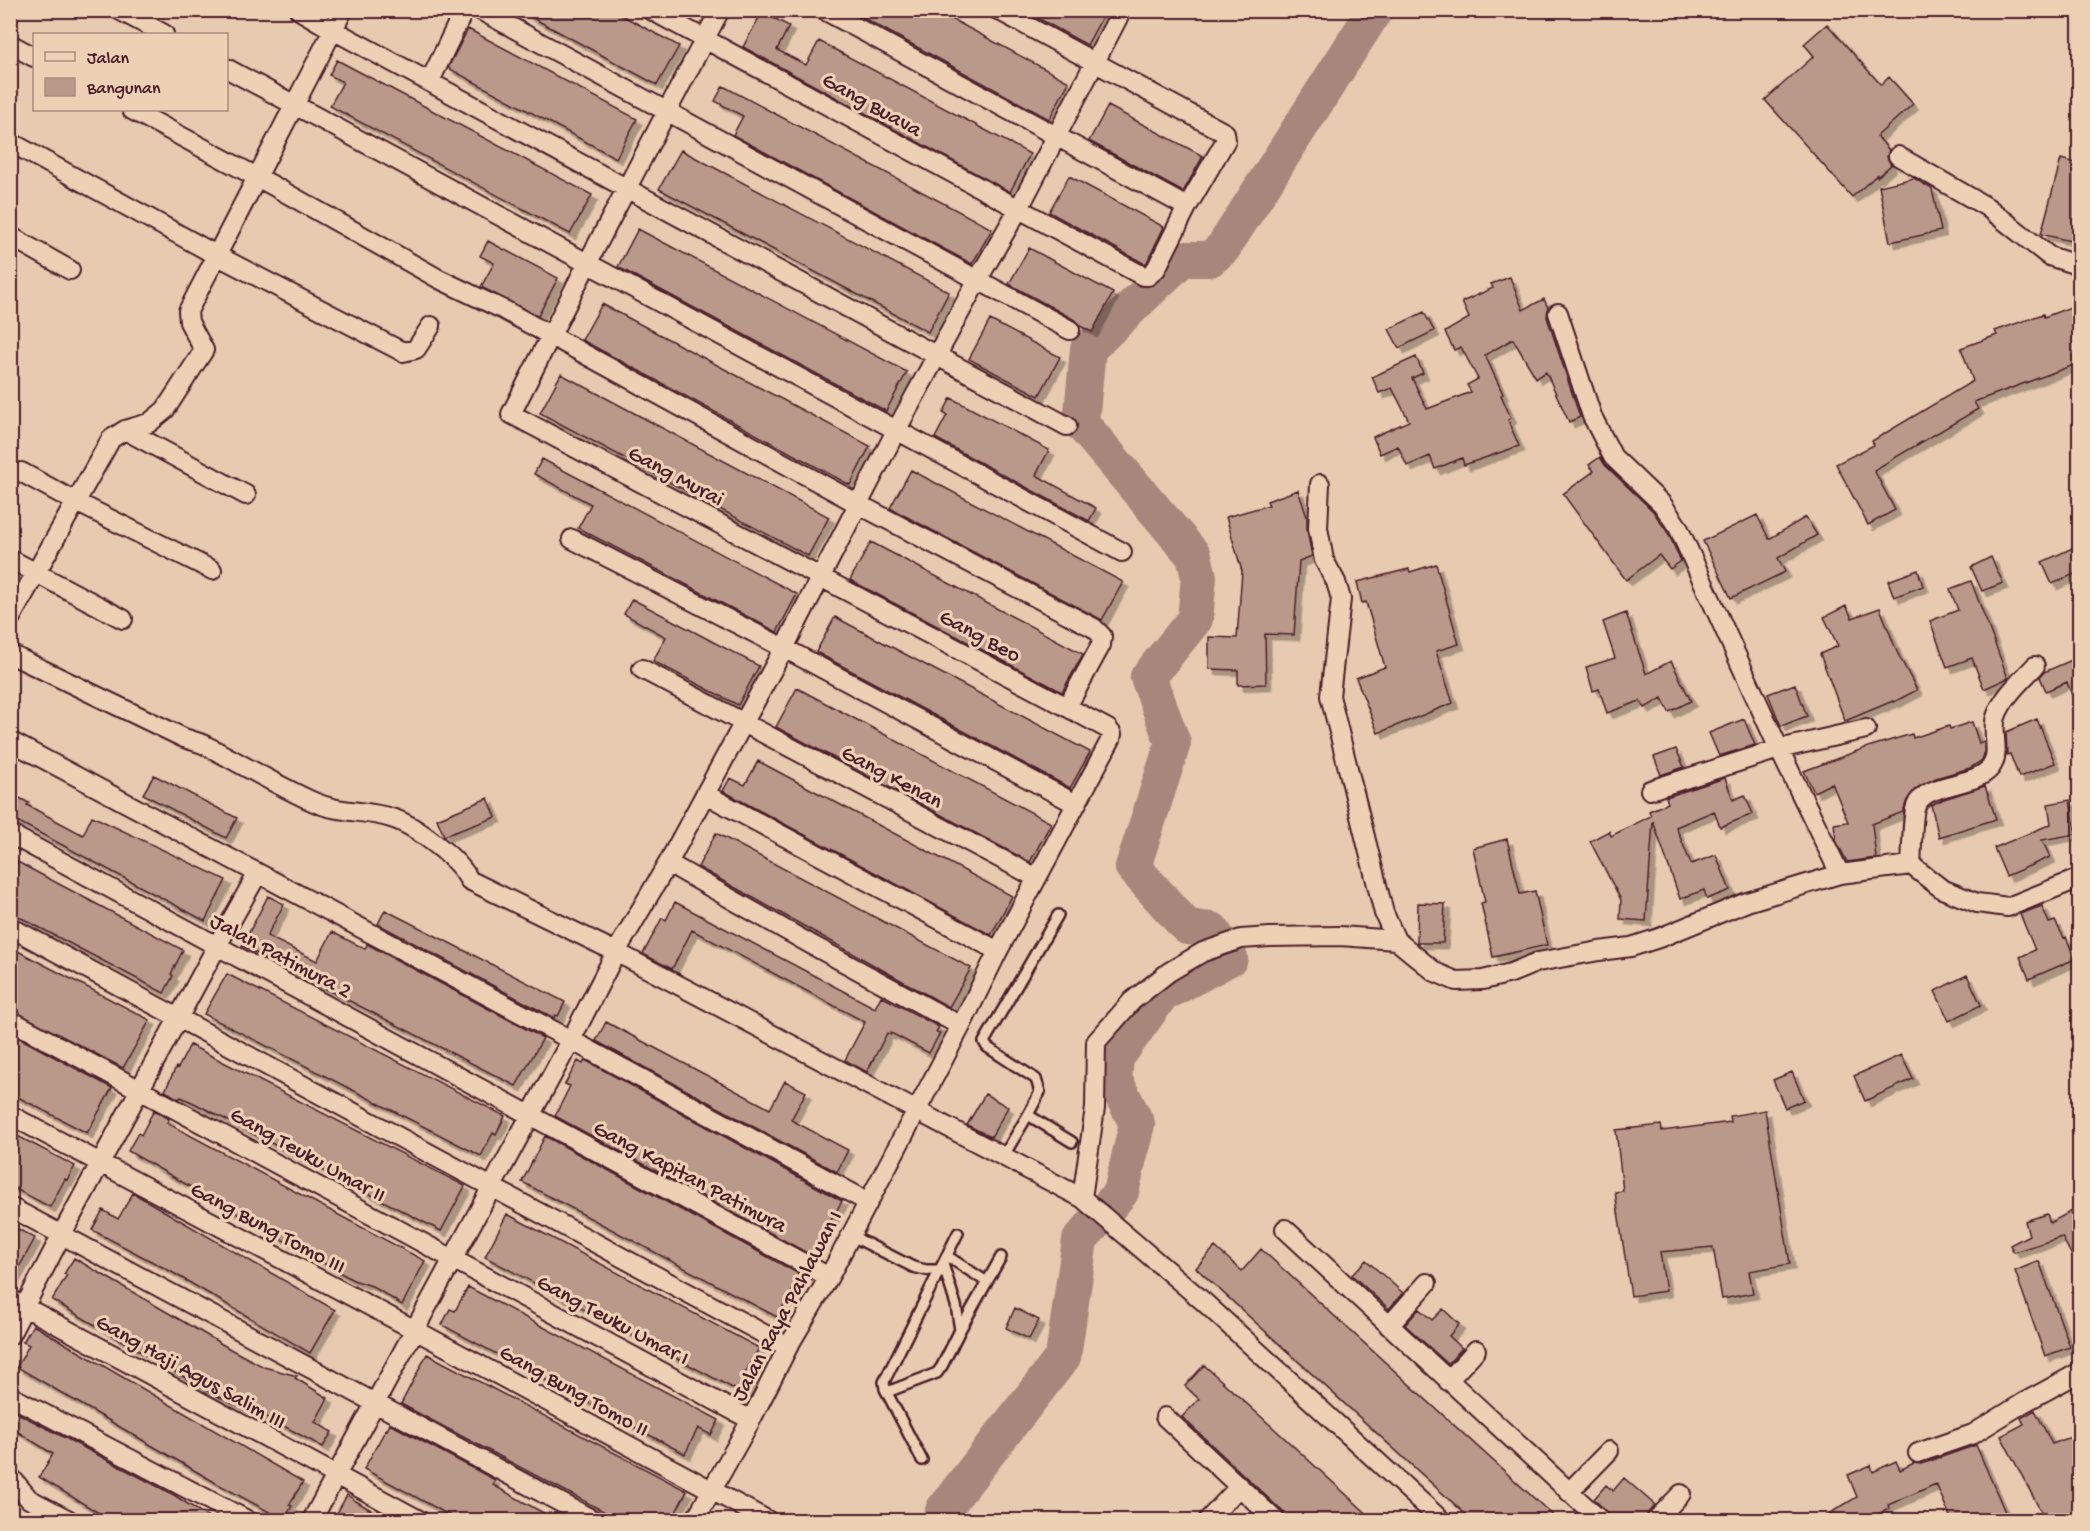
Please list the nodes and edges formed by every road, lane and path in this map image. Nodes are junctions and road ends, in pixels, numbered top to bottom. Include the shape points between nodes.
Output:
1 (119, 10) edge
2 (299, 10) edge
3 (343, 10) edge
4 (464, 10) edge
5 (480, 10) edge
6 (651, 10) edge
7 (720, 10) edge
8 (824, 10) edge
9 (998, 10) edge
10 (1122, 10) edge
11 (333, 30) junction
12 (162, 33) edge
13 (704, 39) junction
14 (10, 44) edge
15 (33, 56) edge
16 (1094, 62) junction
17 (228, 69) edge
18 (430, 81) junction
19 (294, 104) junction
20 (134, 111) edge
21 (666, 112) junction
22 (1057, 136) junction
23 (10, 142) edge
24 (1898, 156) dead end
25 (257, 177) junction
26 (627, 188) junction
27 (1186, 207) junction
28 (1018, 210) junction
29 (10, 236) edge
30 (216, 255) junction
31 (587, 264) junction
32 (2079, 266) edge
33 (70, 270) dead end
34 (978, 279) junction
35 (1558, 313) dead end
36 (431, 326) dead end
37 (1070, 330) dead end
38 (550, 336) junction
39 (936, 356) junction
40 (1067, 426) dead end
41 (897, 429) junction
42 (124, 430) junction
43 (21, 472) dead end
44 (1320, 484) dead end
45 (246, 495) dead end
46 (76, 502) junction
47 (860, 505) junction
48 (572, 539) dead end
49 (1122, 552) dead end
50 (10, 559) edge
51 (212, 570) dead end
52 (36, 573) junction
53 (822, 576) junction
54 (10, 619) edge
55 (123, 619) dead end
56 (784, 648) junction
57 (10, 654) edge
58 (2035, 666) dead end
59 (642, 669) dead end
60 (1067, 707) junction
61 (743, 723) junction
62 (1866, 729) dead end
63 (1112, 739) joint
64 (10, 741) edge
65 (1779, 749) junction
66 (1650, 790) dead end
67 (705, 794) junction
68 (1076, 804) junction
69 (10, 834) edge
70 (668, 863) junction
71 (1911, 865) junction
72 (258, 873) junction
73 (1029, 873) junction
74 (1840, 874) junction
75 (2079, 878) edge
76 (1058, 915) dead end
77 (10, 927) edge
78 (1396, 940) junction
79 (217, 946) junction
80 (998, 951) junction
81 (616, 952) junction
82 (179, 1018) junction
83 (10, 1020) edge
84 (961, 1026) junction
85 (571, 1040) junction
86 (141, 1090) junction
87 (916, 1111) junction
88 (10, 1115) edge
89 (530, 1115) junction
90 (1028, 1115) junction
91 (1072, 1142) dead end
92 (1003, 1156) junction
93 (101, 1164) junction
94 (492, 1186) junction
95 (1085, 1201) junction
96 (868, 1202) junction
97 (10, 1207) edge
98 (1285, 1229) dead end
99 (958, 1233) dead end
100 (62, 1234) junction
101 (850, 1235) junction
102 (1001, 1257) dead end
103 (453, 1259) junction
104 (943, 1263) junction
105 (829, 1277) junction
106 (987, 1282) junction
107 (1427, 1283) dead end
108 (18, 1303) edge
109 (1389, 1326) junction
110 (415, 1330) junction
111 (960, 1330) junction
112 (10, 1335) edge
113 (788, 1347) junction
114 (1476, 1350) dead end
115 (2079, 1371) edge
116 (1448, 1381) junction
117 (887, 1392) junction
118 (10, 1396) edge
119 (376, 1403) junction
120 (1165, 1417) dead end
121 (751, 1420) junction
122 (1609, 1451) dead end
123 (1918, 1453) dead end
124 (922, 1460) dead end
125 (10, 1476) edge
126 (336, 1476) junction
127 (1239, 1488) junction
128 (712, 1491) junction
129 (1569, 1492) junction
130 (1681, 1494) dead end
131 (69, 1521) edge
132 (247, 1521) edge
133 (312, 1521) edge
134 (419, 1521) edge
135 (593, 1521) edge
136 (695, 1521) edge
137 (767, 1521) edge
138 (1208, 1521) edge
139 (1275, 1521) edge
140 (1441, 1521) edge
141 (1600, 1521) edge
142 (1656, 1521) edge

1 - 12 street
2 - 11 street
3 - 11 street
4 - 18 street
5 - 21 street
6 - 13 street, Gang Buava
7 - 13 street
8 - 22 street
9 - 16 street
10 - 16 street
11 - 18 street
11 - 19 street
13 - 21 street
13 - 28 street, Gang Buava
14 - 15 street
16 - 22 street
16 - 27 street via 1225,133 1226,141
17 - 19 street
18 - 26 street
19 - 25 street
19 - 31 street
20 - 25 street
21 - 26 street
21 - 34 street
22 - 27 street
22 - 28 street
23 - 30 street
24 - 32 street via 1987,207 2049,256
25 - 30 street
25 - 38 street
26 - 31 street
26 - 39 street
27 - 28 street, Gang Buava via 1156,269 1148,276
28 - 34 street
29 - 33 street
30 - 36 street via 403,352 416,349
30 - 42 street via 188,310 189,322 204,350 165,410 149,423
31 - 38 street
31 - 41 street
34 - 37 street
34 - 39 street
35 - 65 street via 1592,416 1613,457 1662,504 1678,527
38 - 47 street
38 - 53 street, Gang Murai via 511,414
39 - 40 street
39 - 41 street
41 - 47 street
41 - 49 street
42 - 45 street
42 - 46 street via 111,439
43 - 46 street
44 - 78 street via 1318,528 1324,560 1341,599 1330,696 1383,913
46 - 51 street
46 - 52 street
47 - 53 street
47 - 60 street via 1094,628 1102,636 1101,645
48 - 56 street
50 - 52 street
52 - 54 street
52 - 55 street
53 - 56 street
53 - 60 street, Gang Beo
56 - 61 street
56 - 68 street
57 - 81 street via 203,744 316,803 392,818 425,835 464,869 469,880
58 - 71 street via 2005,700 1995,718 1992,766 1979,777 1926,795 1916,806
59 - 61 street, Gang Kenan
60 - 63 street, Gang Beo via 1108,729
61 - 67 street
61 - 73 street, Gang Kenan
62 - 65 street
63 - 68 street, Jalan Raya Pahlawan I
64 - 72 street
65 - 66 street
65 - 74 street
67 - 70 street
67 - 80 street
68 - 73 street, Jalan Raya Pahlawan I
69 - 79 street, Jalan Patimura 2
70 - 81 street
70 - 84 street
71 - 74 street
71 - 75 street via 1942,889 1977,903 2007,907
72 - 79 street
72 - 85 street
73 - 80 street, Jalan Raya Pahlawan I
74 - 78 street via 1747,902 1631,947 1539,962 1483,980 1456,981 1435,972
76 - 90 lane via 984,1042 1036,1079 1040,1092
77 - 82 street
78 - 95 street via 1340,936 1240,939 1203,952 1132,1001 1096,1042 1095,1108
79 - 82 street
79 - 89 street, Jalan Patimura 2
80 - 84 street, Jalan Raya Pahlawan I
81 - 85 street
81 - 87 street
82 - 86 street
82 - 94 street
83 - 86 street, Gang Teuku Umar II
84 - 87 street, Jalan Raya Pahlawan I
85 - 89 street
85 - 96 street
86 - 93 street
86 - 103 street, Gang Teuku Umar II
87 - 92 street
87 - 96 street, Jalan Raya Pahlawan I
88 - 93 street, Gang Bung Tomo III
89 - 94 street
89 - 105 street, Gang Kapitan Patimura
90 - 91 lane
90 - 92 lane
92 - 95 street
93 - 100 street
93 - 110 street, Gang Bung Tomo III
94 - 103 street
94 - 113 street
95 - 140 street via 1204,1302
96 - 101 street, Jalan Raya Pahlawan I
97 - 100 street
98 - 109 street
99 - 104 lane
100 - 108 street
100 - 119 street
101 - 104 lane via 913,1267 926,1270
101 - 105 street, Jalan Raya Pahlawan I
102 - 106 lane
103 - 110 street
103 - 121 street, Gang Teuku Umar I
104 - 106 lane
104 - 111 lane
104 - 117 lane via 884,1382
105 - 113 street, Jalan Raya Pahlawan I
106 - 111 lane
107 - 109 street
108 - 112 street
108 - 126 street, Gang Haji Agus Salim III
109 - 116 street
110 - 119 street
110 - 128 street, Gang Bung Tomo II
111 - 117 lane via 937,1373
113 - 121 street, Jalan Raya Pahlawan I
114 - 116 street
115 - 123 street via 1973,1434
116 - 129 street
117 - 124 lane
118 - 132 street
119 - 126 street
119 - 135 street
120 - 127 street
121 - 128 street, Jalan Raya Pahlawan I
122 - 129 street
125 - 131 street via 29,1499
126 - 133 street
126 - 134 street, Gang Haji Agus Salim III
127 - 138 street
127 - 139 street
128 - 136 street, Jalan Raya Pahlawan I
128 - 137 street, Gang Bung Tomo II
129 - 141 street
130 - 142 street

